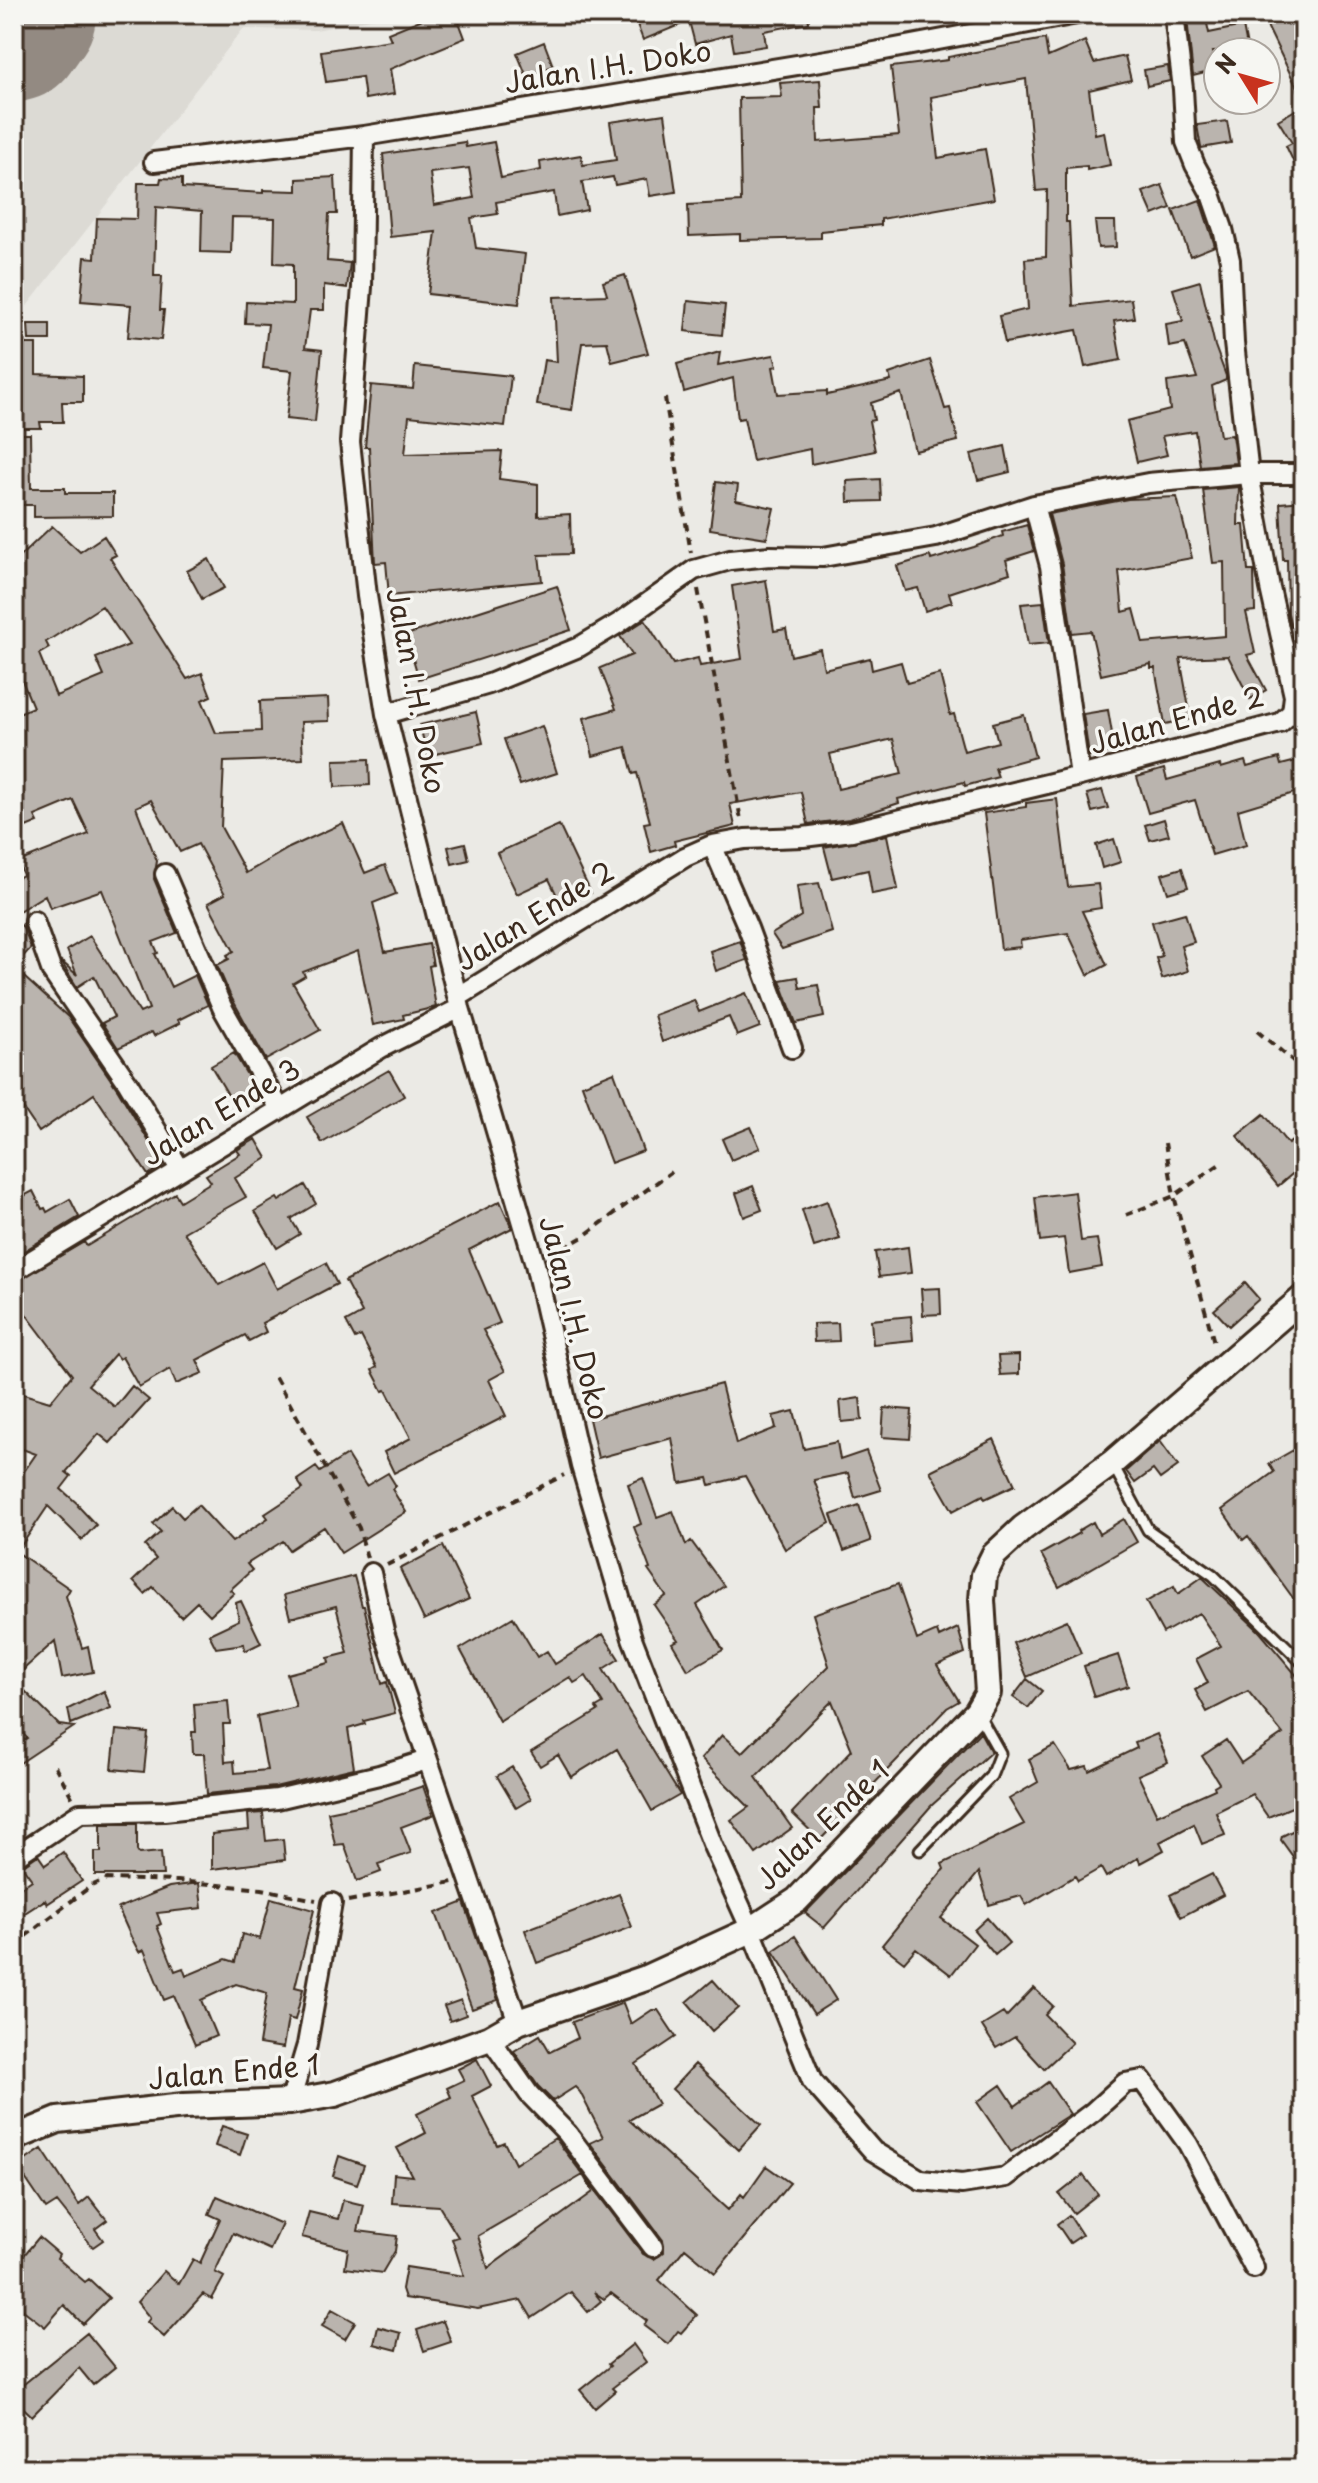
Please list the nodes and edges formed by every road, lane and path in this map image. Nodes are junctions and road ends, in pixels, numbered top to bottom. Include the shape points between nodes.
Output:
1 (1077, 14) edge
2 (1174, 14) edge
3 (364, 136) junction
4 (154, 162) dead end
5 (665, 398) dead end
6 (1249, 474) junction
7 (1304, 474) edge
8 (1034, 505) junction
9 (694, 570) junction
10 (386, 714) junction
11 (1080, 776) junction
12 (745, 839) junction
13 (712, 845) junction
14 (165, 874) dead end
15 (34, 921) dead end
16 (459, 1002) junction
17 (1257, 1031) dead end
18 (792, 1048) dead end
19 (1304, 1070) edge
20 (280, 1109) junction
21 (1165, 1143) dead end
22 (1220, 1164) dead end
23 (180, 1169) junction
24 (671, 1172) dead end
25 (1174, 1196) junction
26 (1126, 1215) dead end
27 (535, 1264) junction
28 (14, 1271) edge
29 (1304, 1297) edge
30 (1223, 1365) junction
31 (275, 1377) dead end
32 (1112, 1463) junction
33 (581, 1466) junction
34 (371, 1573) junction
35 (1304, 1664) edge
36 (977, 1712) junction
37 (427, 1760) junction
38 (55, 1766) dead end
39 (80, 1813) junction
40 (920, 1850) dead end
41 (14, 1857) edge
42 (468, 1881) junction
43 (332, 1903) junction
44 (751, 1930) junction
45 (14, 1945) edge
46 (518, 2022) junction
47 (490, 2038) junction
48 (290, 2102) junction
49 (14, 2138) edge
50 (653, 2247) dead end
51 (1254, 2268) dead end

1 - 3 street, Jalan I.H. Doko
2 - 6 street, Jalan Ende 2 via 1186,142 1211,194 1230,260
3 - 4 street
3 - 10 street, Jalan I.H. Doko via 362,287 350,442
5 - 9 path
6 - 7 street
6 - 8 street via 1148,483
6 - 11 street, Jalan Ende 2 via 1294,696 1292,712 1280,723
8 - 9 street via 936,537 823,557 730,560
8 - 11 street via 1050,566
9 - 10 street via 579,647 489,684
9 - 12 path
10 - 16 street, Jalan I.H. Doko
11 - 12 street, Jalan Ende 2 via 852,831
12 - 13 street, Jalan Ende 2
13 - 16 street, Jalan Ende 2 via 685,857
13 - 18 street
14 - 20 street via 222,1007
15 - 23 street via 52,972
16 - 20 street, Jalan Ende 3
16 - 27 street, Jalan I.H. Doko
17 - 19 path
20 - 23 street, Jalan Ende 3
21 - 25 path
22 - 25 path
23 - 28 street, Jalan Ende 3
24 - 27 path via 581,1238
25 - 26 path
25 - 30 path
27 - 33 street, Jalan I.H. Doko
29 - 30 street, Jalan Ende 1
30 - 32 street, Jalan Ende 1
31 - 34 path via 359,1528
32 - 35 lane via 1148,1530 1213,1575
32 - 36 street, Jalan Ende 1 via 994,1555 984,1575 982,1600 988,1693
33 - 34 path
33 - 44 street, Jalan I.H. Doko via 632,1638
34 - 37 street via 385,1635
36 - 40 lane via 1000,1753 998,1762 991,1776
36 - 44 street, Jalan Ende 1 via 797,1900
37 - 39 street via 277,1799
37 - 42 street
38 - 39 path
39 - 41 street
42 - 43 path
42 - 46 street
43 - 45 path via 262,1889 107,1879
43 - 48 street via 307,2045
44 - 46 street, Jalan Ende 1 via 646,1978
44 - 51 street, Jalan I.H. Doko via 812,2081 873,2151 921,2180 962,2184 1006,2177 1125,2083 1142,2080 1188,2144
46 - 47 street, Jalan Ende 1
47 - 48 street, Jalan Ende 1 via 335,2094
47 - 50 street
48 - 49 street, Jalan Ende 1 via 184,2106 58,2120

